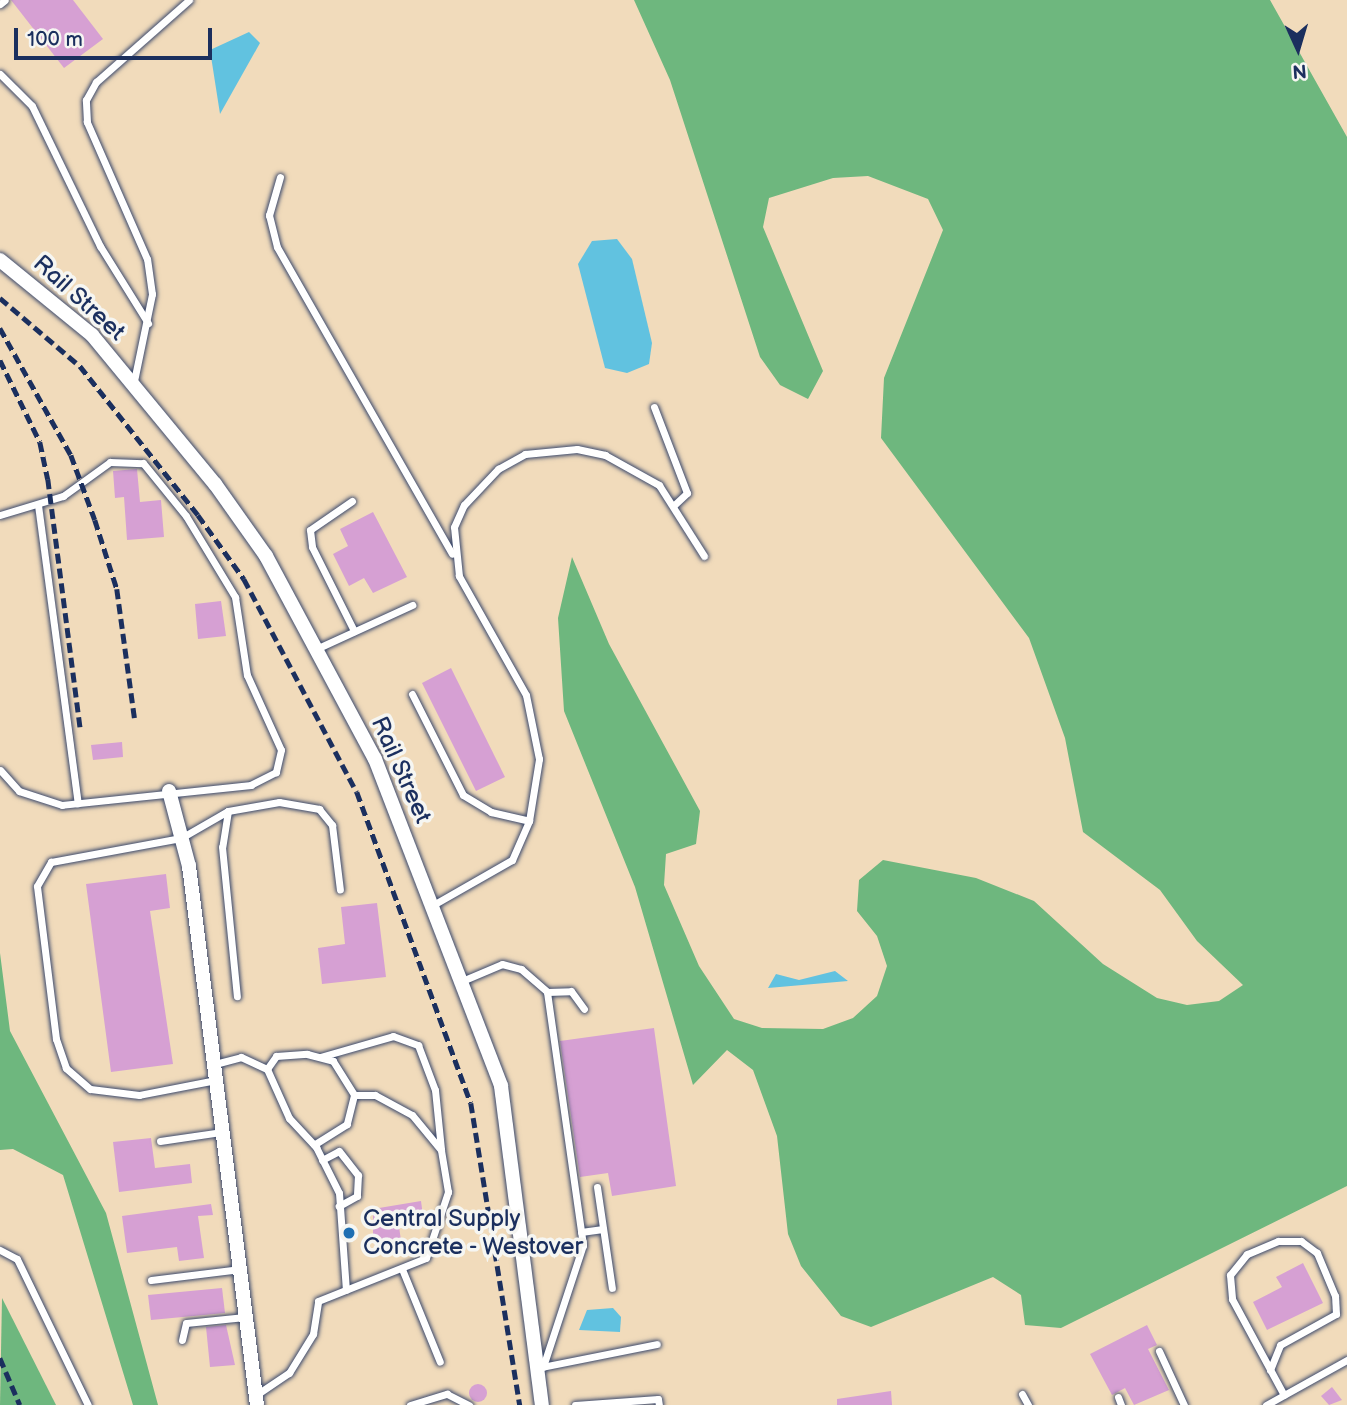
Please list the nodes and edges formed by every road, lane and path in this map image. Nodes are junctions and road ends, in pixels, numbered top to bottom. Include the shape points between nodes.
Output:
1 (5, 0) edge
2 (189, 0) edge
3 (0, 4) edge
4 (0, 74) edge
5 (280, 177) dead end
6 (0, 260) edge
7 (148, 324) junction
8 (134, 380) junction
9 (654, 407) dead end
10 (352, 501) dead end
11 (38, 505) junction
12 (673, 506) junction
13 (0, 515) edge
14 (453, 554) junction
15 (704, 556) dead end
16 (412, 605) dead end
17 (354, 631) junction
18 (316, 649) junction
19 (412, 694) dead end
20 (0, 770) edge
21 (169, 791) junction
22 (78, 803) junction
23 (228, 811) junction
24 (529, 821) junction
25 (181, 838) junction
26 (340, 890) dead end
27 (433, 905) junction
28 (462, 981) junction
29 (547, 992) junction
30 (237, 996) dead end
31 (584, 1009) dead end
32 (320, 1057) junction
33 (214, 1064) junction
34 (267, 1069) junction
35 (216, 1080) junction
36 (354, 1095) junction
37 (222, 1132) junction
38 (160, 1141) dead end
39 (314, 1145) junction
40 (441, 1150) junction
41 (322, 1160) junction
42 (597, 1187) dead end
43 (339, 1206) junction
44 (603, 1229) junction
45 (581, 1232) junction
46 (0, 1250) edge
47 (240, 1269) junction
48 (402, 1269) junction
49 (151, 1280) dead end
50 (612, 1288) dead end
51 (346, 1290) junction
52 (246, 1317) junction
53 (182, 1340) dead end
54 (657, 1344) dead end
55 (1159, 1351) dead end
56 (1347, 1360) edge
57 (440, 1362) dead end
58 (540, 1367) junction
59 (1270, 1370) junction
60 (1022, 1394) dead end
61 (1284, 1395) junction
62 (256, 1400) edge
63 (88, 1405) edge
64 (411, 1405) edge
65 (469, 1405) edge
66 (542, 1405) edge
67 (575, 1405) edge
68 (659, 1405) edge
69 (1028, 1405) edge
70 (1184, 1405) edge
71 (1266, 1405) edge

1 - 3 lane
2 - 7 lane via 96,82 86,100 87,122 147,258
4 - 7 lane via 32,106 100,246
5 - 14 lane via 269,215 278,247
6 - 8 street, Rail Street via 92,335
7 - 8 lane
8 - 18 street, Rail Street via 266,556
9 - 12 lane via 687,493
10 - 17 lane via 310,530 312,547
11 - 13 lane
11 - 21 lane via 63,496 110,463 143,463 186,516 235,597 247,675 277,733 280,762 267,780 251,785
11 - 22 lane
12 - 14 lane via 632,465 606,455 552,449 525,454 498,469 464,505
12 - 15 lane
14 - 24 lane via 535,725 539,759
16 - 17 lane
17 - 18 lane
18 - 27 street, Rail Street via 375,759
19 - 24 lane via 463,795 491,812
20 - 22 lane via 4,780 38,801
21 - 22 lane
21 - 25 street
23 - 25 lane
23 - 26 lane via 279,802 319,809 332,825
23 - 30 lane via 222,847
24 - 27 lane via 512,860
25 - 33 street
25 - 35 lane via 51,862 37,886 56,1039 66,1068 90,1089 139,1095
27 - 28 street, Rail Street
28 - 29 lane via 502,964 521,969
28 - 58 street, Rail Street via 507,1109
29 - 31 lane via 571,991
29 - 45 lane
32 - 34 lane via 276,1056
32 - 36 lane via 333,1061
32 - 40 lane via 393,1035 418,1045 435,1090
33 - 34 lane via 241,1057
33 - 35 street
34 - 39 lane via 289,1118
35 - 37 street
36 - 39 lane via 347,1124
36 - 40 lane via 375,1095 412,1115
37 - 38 lane
37 - 47 street
39 - 41 lane
40 - 48 lane via 448,1192 426,1258
41 - 43 lane
41 - 43 lane via 339,1151 358,1175 357,1196
42 - 44 lane
43 - 51 lane
44 - 45 lane
44 - 50 lane
45 - 58 lane via 583,1245
46 - 63 lane via 17,1259
47 - 49 lane
47 - 52 street
48 - 51 lane
48 - 57 lane
51 - 62 lane via 318,1301 313,1334 289,1373
52 - 53 lane via 186,1322
52 - 62 street
54 - 58 lane
55 - 70 lane
56 - 61 lane
58 - 66 street, Rail Street
59 - 59 lane via 1232,1299 1230,1275 1247,1254 1278,1241 1301,1241 1317,1253 1335,1296 1336,1314 1280,1345
59 - 61 lane
60 - 69 lane
61 - 71 lane
64 - 65 lane via 447,1394
67 - 68 lane via 658,1399

